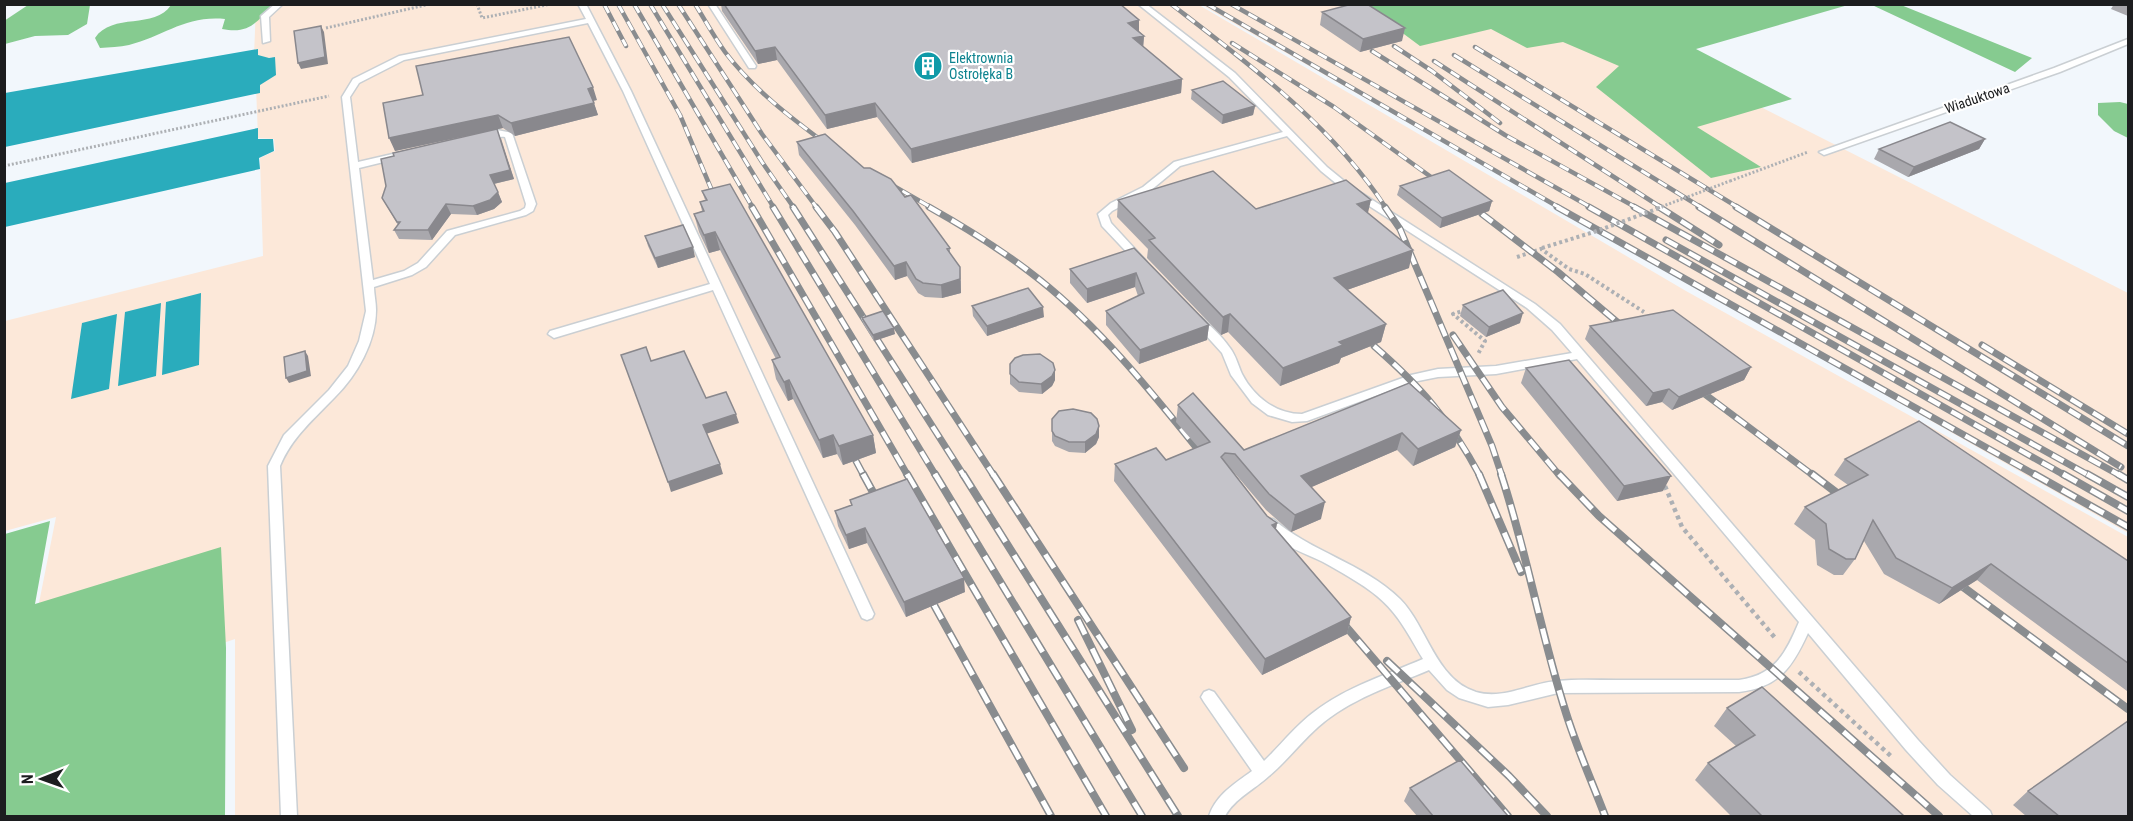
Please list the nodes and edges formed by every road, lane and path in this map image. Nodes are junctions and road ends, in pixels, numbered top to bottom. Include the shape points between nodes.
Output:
1 (280, 4) edge
2 (430, 4) edge
3 (477, 4) edge
4 (550, 4) edge
5 (582, 4) edge
6 (711, 4) edge
7 (1141, 4) edge
8 (591, 20) junction
9 (326, 28) dead end
10 (2128, 41) edge
11 (266, 42) dead end
12 (752, 66) edge
13 (348, 92) junction
14 (1289, 133) junction
15 (475, 138) edge
16 (1824, 152) dead end
17 (409, 153) edge
18 (1775, 163) dead end
19 (4, 166) edge
20 (354, 166) junction
21 (1541, 249) junction
22 (1517, 257) dead end
23 (1146, 266) edge
24 (368, 285) junction
25 (716, 286) junction
26 (1185, 307) edge
27 (1472, 307) edge
28 (1644, 312) dead end
29 (554, 334) dead end
30 (1472, 355) dead end
31 (1579, 355) junction
32 (1661, 477) edge
33 (1256, 510) edge
34 (867, 614) dead end
35 (1806, 621) junction
36 (1789, 657) junction
37 (1432, 662) junction
38 (1209, 697) dead end
39 (1898, 762) dead end
40 (1262, 772) junction
41 (289, 816) edge
42 (1217, 816) edge
43 (1984, 816) edge

1 - 11 lane via 265,16
2 - 9 path
3 - 4 path via 482,18
5 - 8 lane
6 - 12 lane
7 - 14 lane via 1232,75
8 - 13 lane via 402,58 356,81
8 - 25 lane
10 - 16 lane, Wiaduktowa
13 - 19 path
13 - 20 lane
14 - 23 lane via 1177,164 1143,191 1108,208 1103,214 1106,224
14 - 31 lane via 1346,187 1544,316
15 - 24 lane via 497,133 509,135 530,209 452,233 422,265
17 - 20 lane
18 - 21 path, bridge
20 - 24 lane
21 - 22 path
21 - 28 path
24 - 41 lane via 371,311 364,345 352,370 289,435 274,466
25 - 29 lane
25 - 34 lane
26 - 31 lane via 1225,349 1251,394 1268,411 1290,419 1438,373 1496,370
27 - 30 path via 1453,315 1485,341 1479,354
31 - 35 lane
32 - 36 path via 1682,527
33 - 37 lane via 1282,535 1385,593 1406,616
35 - 36 lane
35 - 43 lane via 1912,745
36 - 37 lane via 1771,678 1751,686 1558,687 1497,701 1479,700 1456,690
36 - 39 path via 1802,677
37 - 40 lane via 1339,703 1319,716
38 - 40 lane
40 - 42 lane via 1246,783

